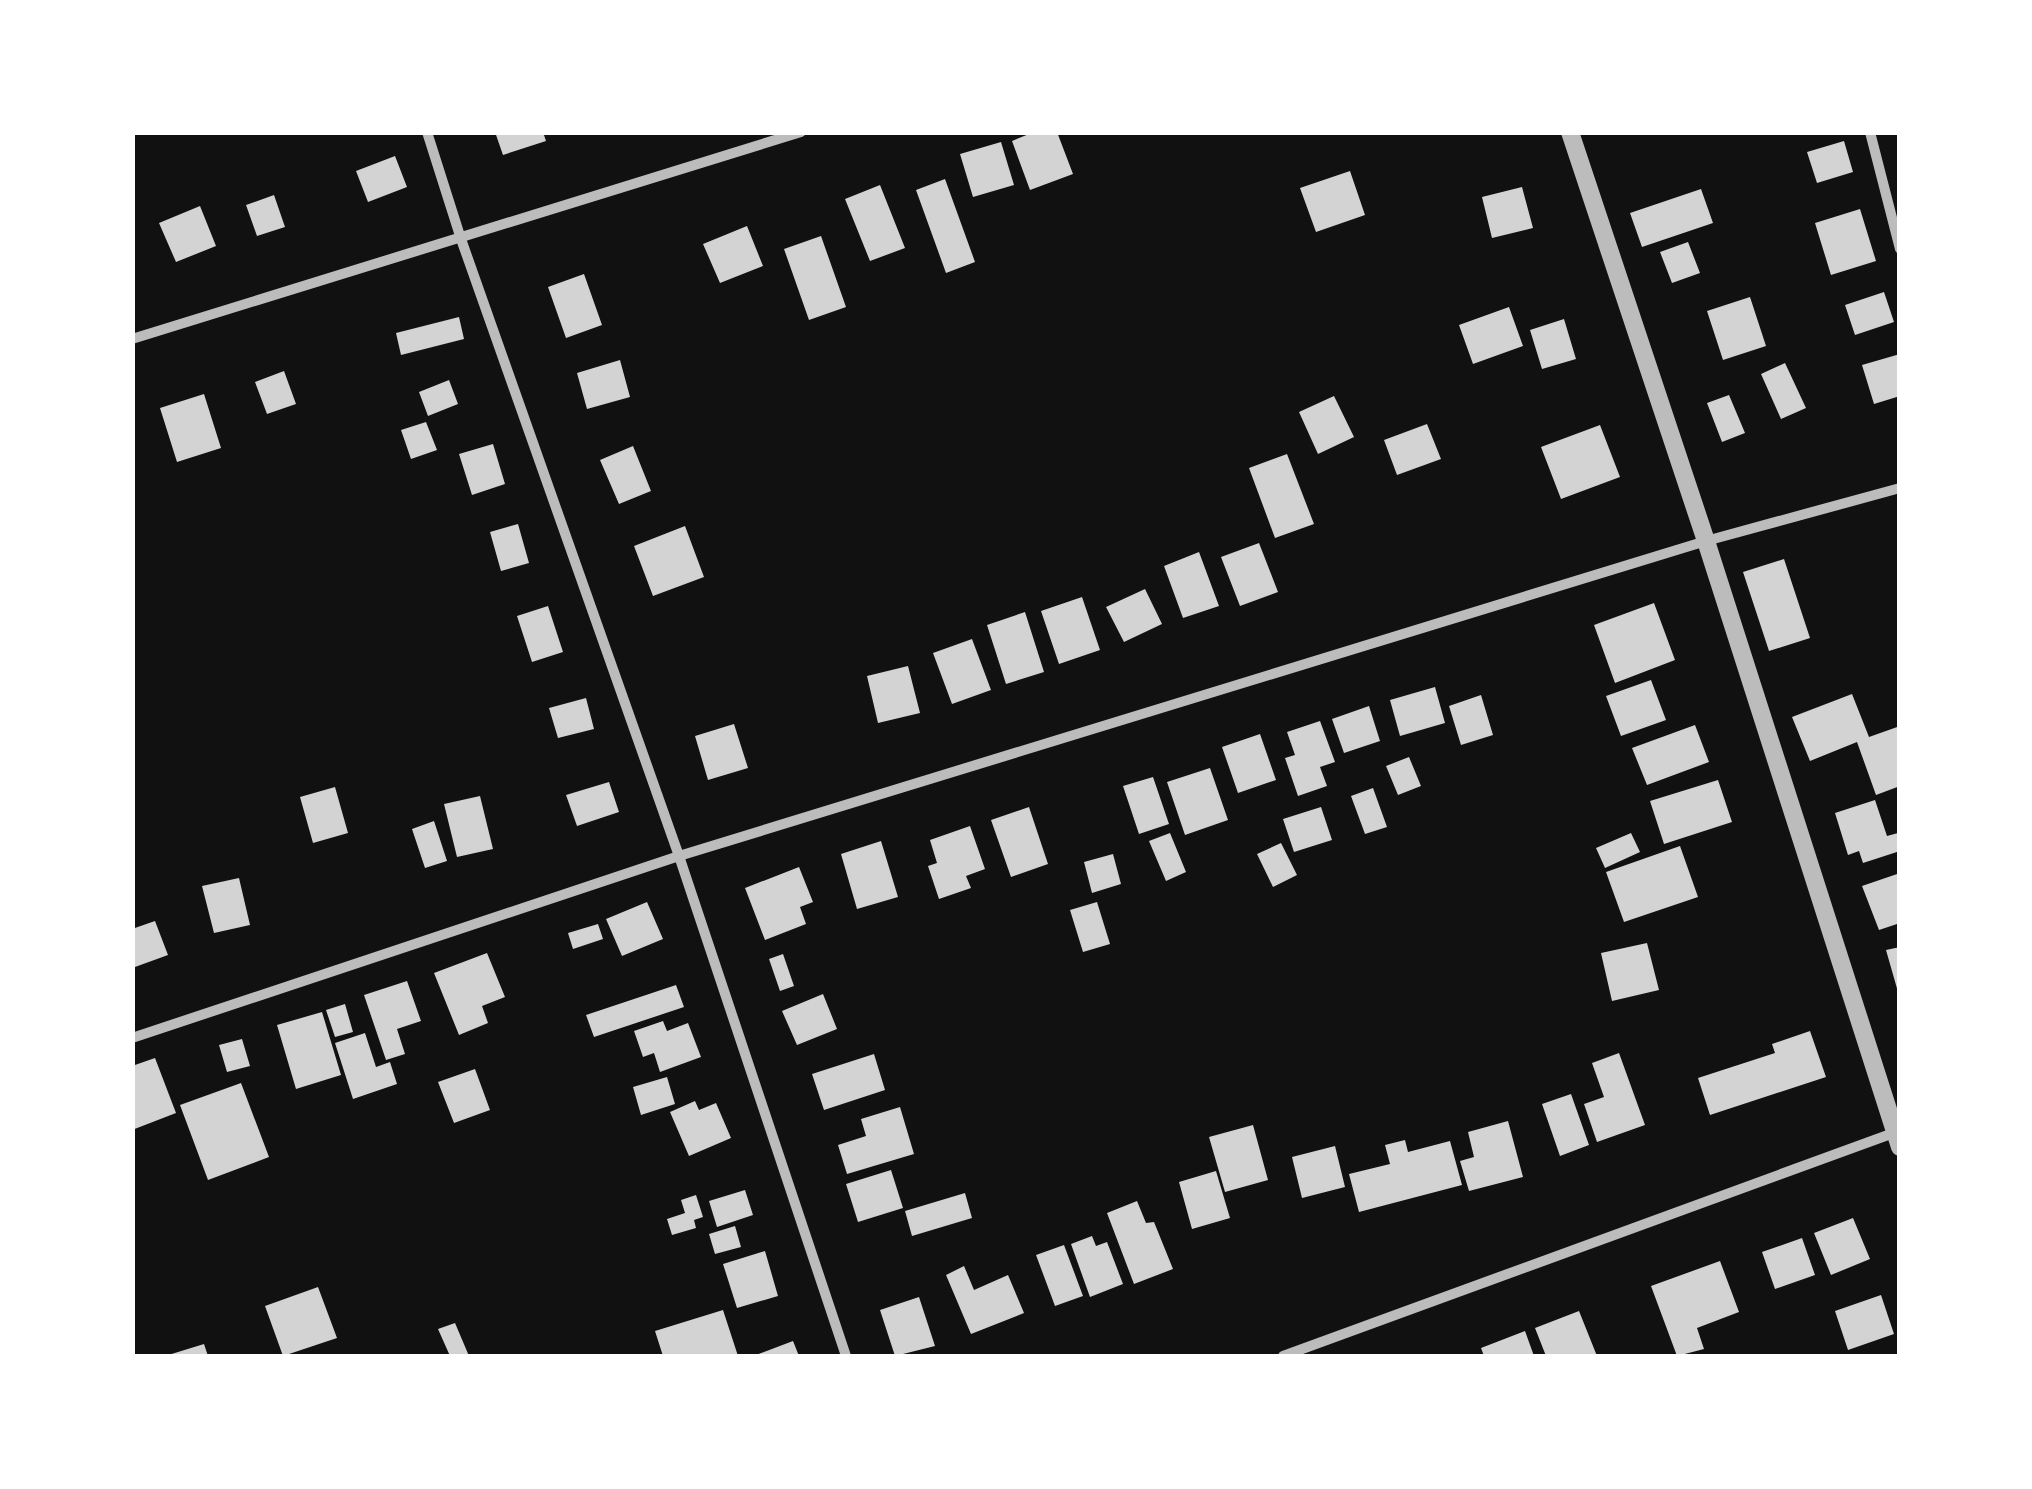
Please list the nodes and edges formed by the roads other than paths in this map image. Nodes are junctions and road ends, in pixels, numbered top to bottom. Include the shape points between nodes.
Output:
1 (428, 132) edge
2 (800, 132) edge
3 (1570, 132) edge
4 (1870, 132) edge
5 (462, 239) junction
6 (1900, 249) edge
7 (132, 340) edge
8 (1900, 488) edge
9 (1706, 541) junction
10 (679, 856) junction
11 (132, 1038) edge
12 (1898, 1137) edge
13 (846, 1356) edge
14 (1283, 1356) edge

1 - 5 street
2 - 5 street
3 - 9 street
4 - 6 street
5 - 7 street
5 - 10 street
8 - 9 street
9 - 10 street
9 - 12 street
10 - 11 street
10 - 13 street
12 - 14 street

